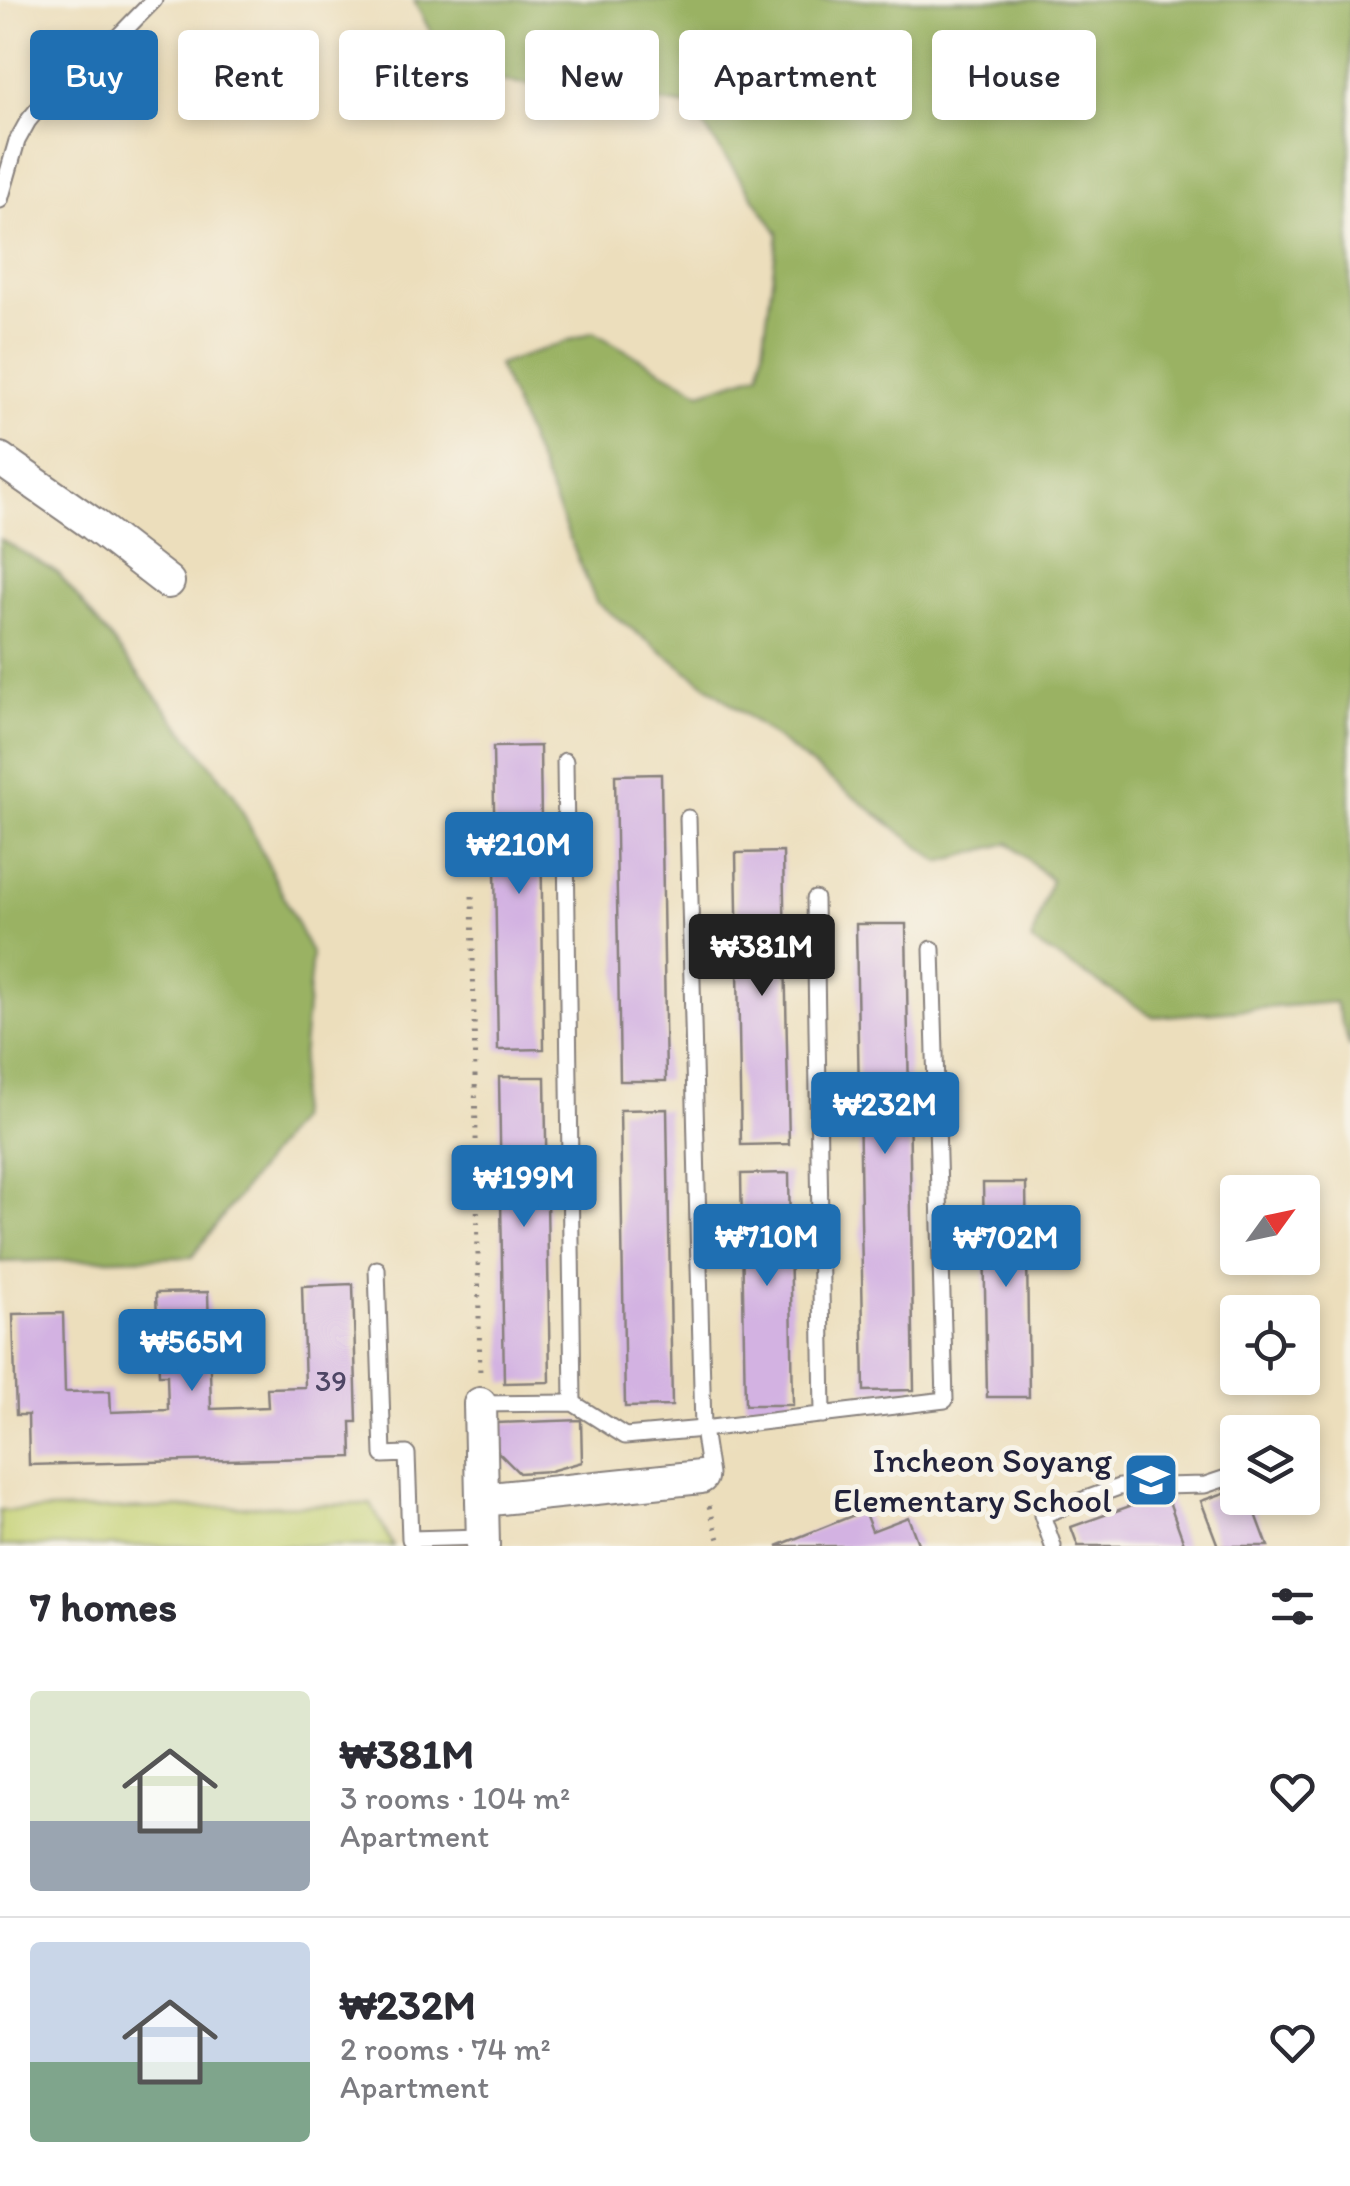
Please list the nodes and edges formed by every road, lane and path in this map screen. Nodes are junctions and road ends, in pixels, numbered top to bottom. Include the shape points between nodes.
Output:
1 (154, 0) edge
2 (0, 200) edge
3 (0, 459) edge
4 (168, 582) dead end
5 (565, 761) dead end
6 (688, 818) dead end
7 (472, 896) dead end
8 (815, 899) dead end
9 (932, 950) dead end
10 (377, 1269) dead end
11 (573, 1403) junction
12 (480, 1404) junction
13 (823, 1415) junction
14 (703, 1429) junction
15 (700, 1477) junction
16 (1220, 1481) edge
17 (482, 1500) junction
18 (482, 1541) edge
19 (721, 1546) edge
20 (1053, 1546) edge

1 - 2 lane via 28,121
3 - 4 street
5 - 11 lane
6 - 14 lane
7 - 12 path
8 - 13 lane
9 - 13 lane via 944,1400
10 - 18 lane via 383,1455 407,1454 410,1539
11 - 12 lane
11 - 14 lane via 625,1436
12 - 17 street
13 - 14 lane
14 - 15 lane via 710,1475
15 - 17 street
15 - 19 path
16 - 20 lane via 1119,1487 1042,1515
17 - 18 street

